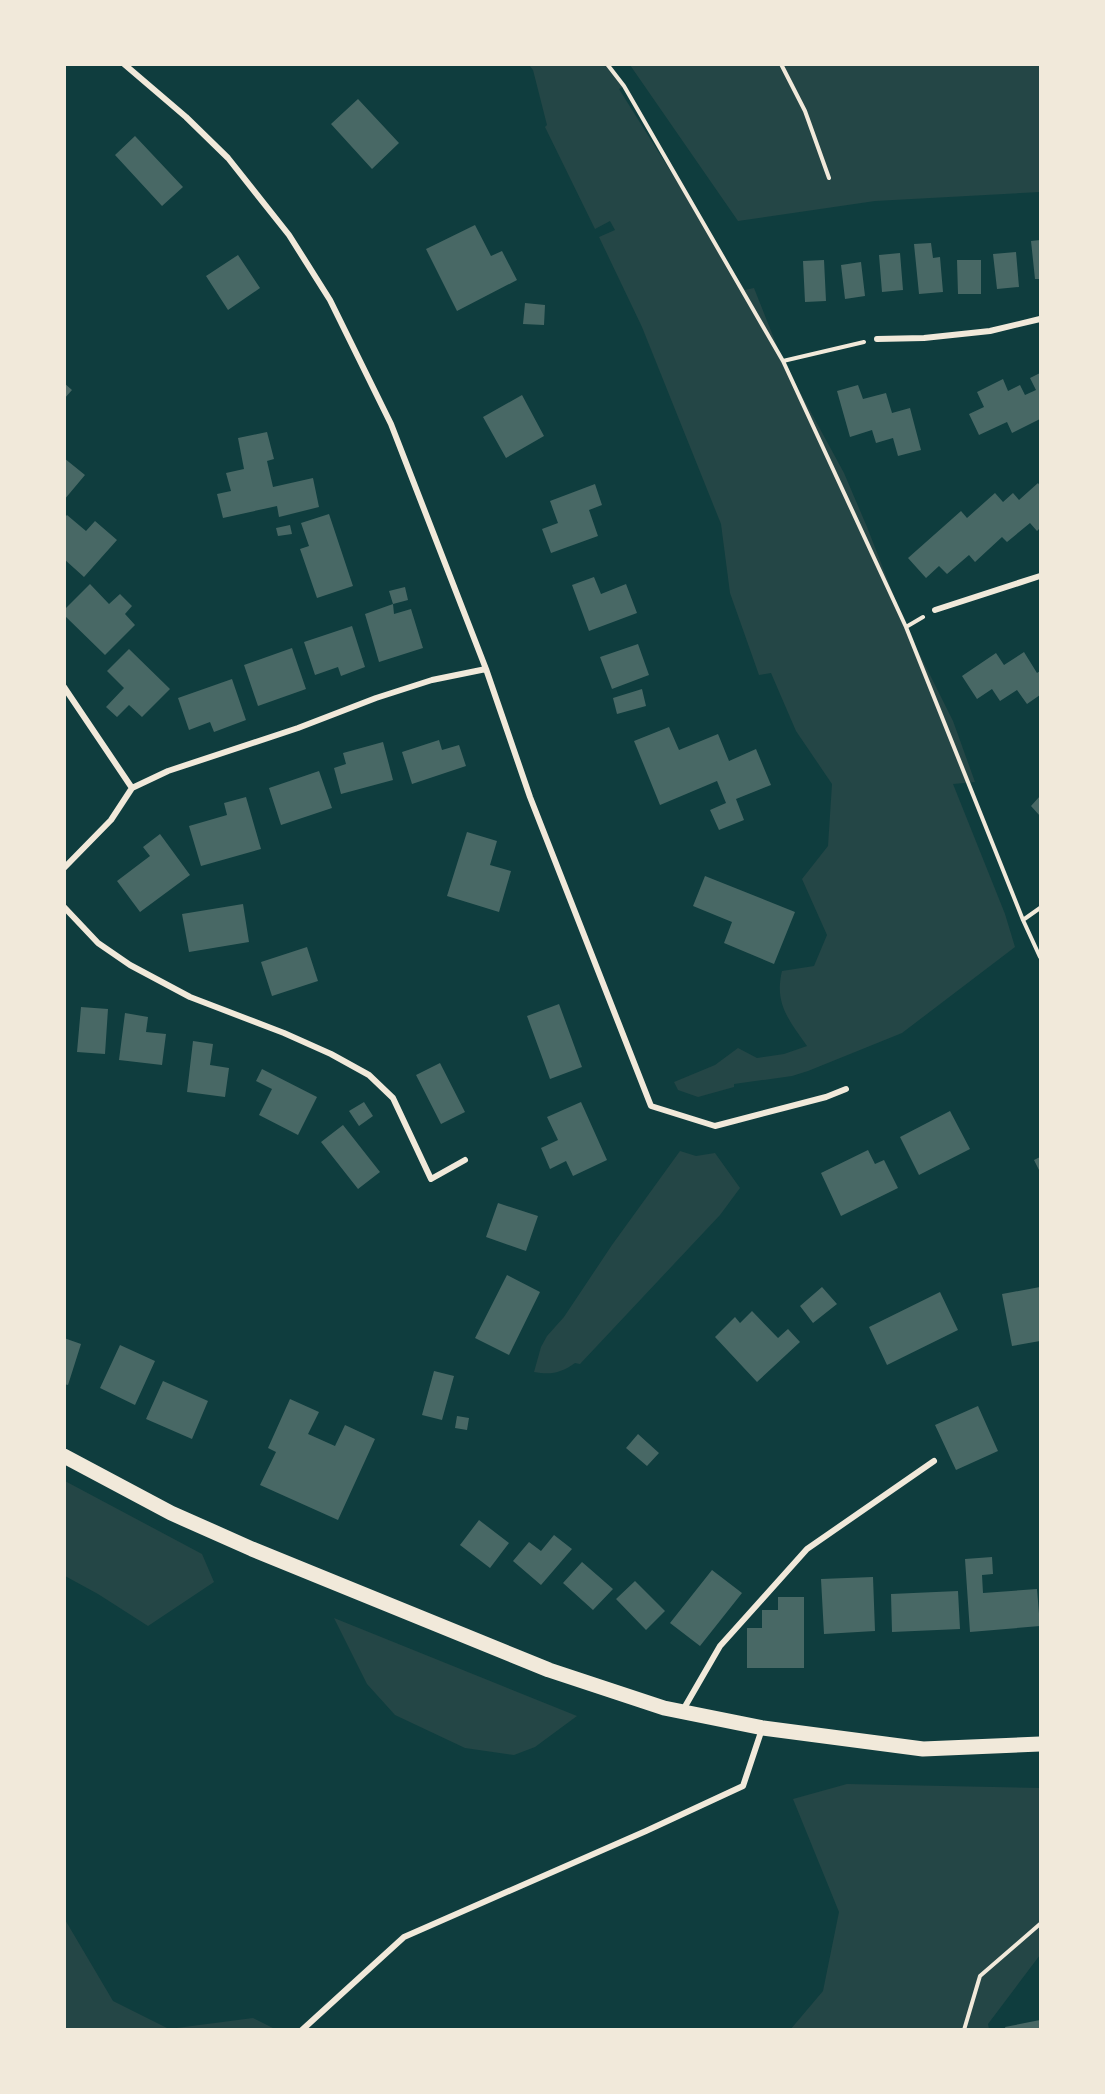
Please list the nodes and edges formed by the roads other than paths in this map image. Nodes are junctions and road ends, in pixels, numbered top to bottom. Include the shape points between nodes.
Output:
1 (124, 64) edge
2 (1041, 319) edge
3 (878, 339) road end
4 (1041, 576) edge
5 (935, 610) dead end
6 (486, 669) junction
7 (64, 687) edge
8 (132, 788) junction
9 (64, 868) edge
10 (64, 906) edge
11 (846, 1089) dead end
12 (465, 1160) dead end
13 (64, 1456) edge
14 (934, 1461) dead end
15 (682, 1712) junction
16 (763, 1728) junction
17 (1041, 1744) edge
18 (302, 2030) edge

1 - 6 street via 228,158 289,235 330,300 391,424
2 - 3 street via 990,331
4 - 5 street
6 - 8 street via 432,680 376,698 168,771
6 - 11 street via 530,797 651,1106 715,1126
7 - 8 street
8 - 9 street via 111,820
10 - 12 street via 98,943 130,964 190,997 284,1033 369,1075 393,1098 430,1179
13 - 15 main road via 171,1513 252,1549 549,1670
14 - 15 street via 807,1549 720,1646
15 - 16 main road
16 - 17 main road via 923,1749
16 - 18 street via 743,1786 404,1937

